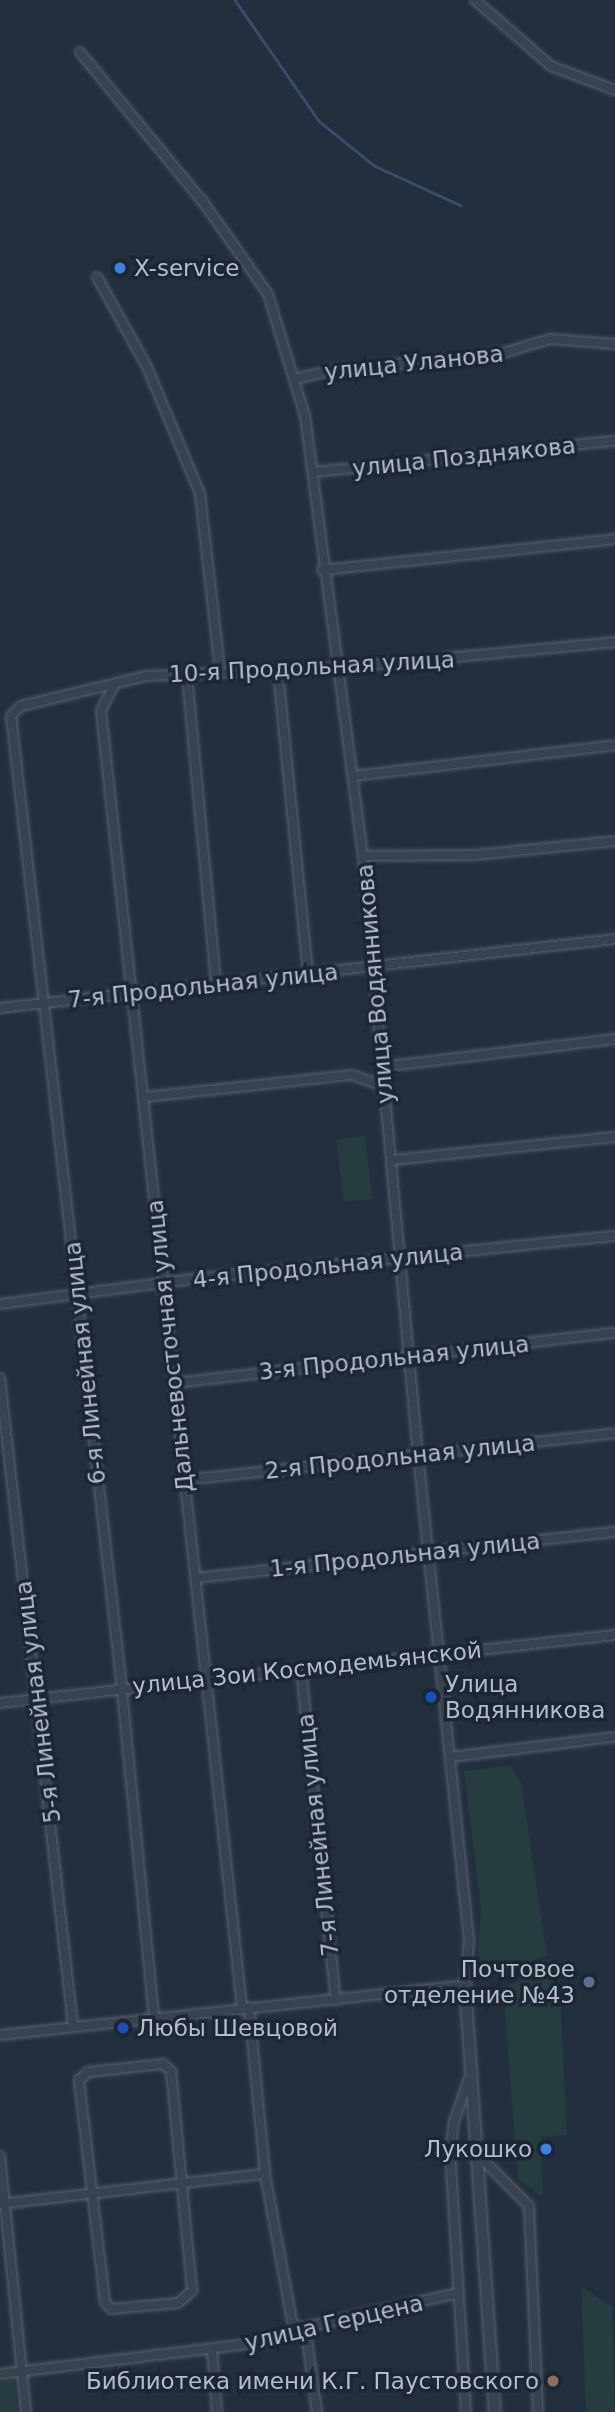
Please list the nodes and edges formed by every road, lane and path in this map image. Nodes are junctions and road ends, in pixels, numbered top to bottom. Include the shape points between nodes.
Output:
1 (475, 0) edge
2 (80, 52) dead end
3 (615, 90) edge
4 (97, 277) dead end
5 (615, 344) edge
6 (295, 379) junction
7 (615, 441) edge
8 (313, 472) junction
9 (615, 539) edge
10 (323, 570) junction
11 (615, 642) edge
12 (340, 668) junction
13 (220, 670) junction
14 (278, 671) junction
15 (187, 676) junction
16 (113, 687) junction
17 (13, 711) joint
18 (615, 745) edge
19 (353, 776) junction
20 (615, 841) edge
21 (363, 856) junction
22 (615, 939) edge
23 (373, 968) junction
24 (307, 974) junction
25 (216, 982) junction
26 (130, 992) junction
27 (45, 1003) junction
28 (0, 1008) edge
29 (615, 1039) edge
30 (384, 1075) junction
31 (145, 1097) junction
32 (615, 1137) edge
33 (392, 1160) junction
34 (615, 1236) edge
35 (399, 1258) junction
36 (163, 1285) junction
37 (78, 1296) junction
38 (0, 1304) edge
39 (615, 1333) edge
40 (409, 1356) junction
41 (0, 1378) edge
42 (174, 1383) junction
43 (615, 1433) edge
44 (418, 1455) junction
45 (184, 1480) junction
46 (615, 1532) edge
47 (429, 1551) junction
48 (196, 1578) junction
49 (615, 1634) edge
50 (439, 1653) junction
51 (300, 1670) junction
52 (204, 1680) junction
53 (122, 1688) junction
54 (37, 1698) junction
55 (0, 1703) edge
56 (615, 1737) edge
57 (451, 1757) junction
58 (465, 1985) junction
59 (336, 2000) junction
60 (245, 2007) junction
61 (153, 2017) junction
62 (73, 2026) junction
63 (0, 2035) edge
64 (469, 2078) junction
65 (476, 2153) junction
66 (0, 2156) edge
67 (265, 2174) junction
68 (183, 2183) junction
69 (94, 2191) junction
70 (3, 2203) edge
71 (459, 2293) junction
72 (296, 2329) junction
73 (212, 2350) junction
74 (24, 2372) junction
75 (0, 2374) edge
76 (26, 2412) edge
77 (217, 2412) edge
78 (317, 2412) edge
79 (466, 2412) edge
80 (495, 2412) edge
81 (538, 2412) edge

1 - 3 street via 551,66
2 - 6 street, улица Водянникова via 204,202 268,294
4 - 13 street via 147,367 200,494
5 - 6 street, улица Уланова via 550,339 496,355 333,370
6 - 8 street, улица Водянникова
7 - 8 street, улица Позднякова
8 - 10 street, улица Водянникова
9 - 10 street
10 - 12 street, улица Водянникова
11 - 12 street, 10-я Продольная улица
12 - 14 street, 10-я Продольная улица
12 - 19 street, улица Водянникова
13 - 14 street, 10-я Продольная улица
13 - 15 street, 10-я Продольная улица
14 - 24 street
15 - 16 street, 10-я Продольная улица via 146,676
15 - 25 street
16 - 17 street, 10-я Продольная улица
16 - 26 street, Дальневосточная улица via 101,710
17 - 27 street, 6-я Линейная улица via 10,724
18 - 19 street
19 - 21 street, улица Водянникова
20 - 21 street via 475,855
21 - 23 street, улица Водянникова
22 - 23 street, 7-я Продольная улица
23 - 24 street, 7-я Продольная улица
23 - 30 street, улица Водянникова
24 - 25 street, 7-я Продольная улица
25 - 26 street, 7-я Продольная улица
26 - 27 street, 7-я Продольная улица
26 - 31 street, Дальневосточная улица
27 - 28 street, 7-я Продольная улица
27 - 37 street, 6-я Линейная улица
29 - 30 street via 389,1066
30 - 31 street via 378,1084 352,1074
30 - 33 street, улица Водянникова
31 - 36 street, Дальневосточная улица
32 - 33 street
33 - 35 street, улица Водянникова
34 - 35 street, 4-я Продольная улица
35 - 36 street, 4-я Продольная улица
35 - 40 street, улица Водянникова
36 - 37 street, 4-я Продольная улица
36 - 42 street, Дальневосточная улица
37 - 38 street, 4-я Продольная улица
37 - 53 street, 6-я Линейная улица
39 - 40 street, 3-я Продольная улица
40 - 42 street, 3-я Продольная улица
40 - 44 street, улица Водянникова
41 - 54 street, 5-я Линейная улица
42 - 45 street, Дальневосточная улица
43 - 44 street, 2-я Продольная улица
44 - 45 street, 2-я Продольная улица
44 - 47 street, улица Водянникова
45 - 48 street, Дальневосточная улица
46 - 47 street, 1-я Продольная улица
47 - 48 street, 1-я Продольная улица
47 - 50 street, улица Водянникова
48 - 52 street, Дальневосточная улица
49 - 50 street, улица Зои Космодемьянской
50 - 51 street, улица Зои Космодемьянской
50 - 57 street, улица Водянникова
51 - 52 street, улица Зои Космодемьянской
51 - 59 street, 7-я Линейная улица
52 - 53 street, улица Зои Космодемьянской
52 - 60 street, Дальневосточная улица
53 - 54 street, улица Зои Космодемьянской
53 - 61 street, 6-я Линейная улица
54 - 55 street, улица Зои Космодемьянской
54 - 62 street, 5-я Линейная улица
56 - 57 street
57 - 58 street, улица Водянникова via 470,1919
58 - 59 street
58 - 64 street
59 - 60 street
60 - 61 street
60 - 67 street, Дальневосточная улица
61 - 62 street
62 - 63 street
64 - 65 street
64 - 71 street via 454,2122 450,2153
65 - 80 street
65 - 81 street via 529,2206
66 - 70 street
67 - 68 street
67 - 72 street, Дальневосточная улица
68 - 69 street
68 - 69 street via 193,2284 189,2298 115,2310 104,2302
68 - 69 street via 171,2071 163,2064 88,2072 79,2080
69 - 70 street
70 - 74 street
71 - 72 street, улица Герцена
71 - 79 street
72 - 73 street, улица Герцена via 272,2341
72 - 78 street, Дальневосточная улица via 307,2339
73 - 74 street, улица Герцена
73 - 77 street
74 - 75 street, улица Герцена
74 - 76 street

